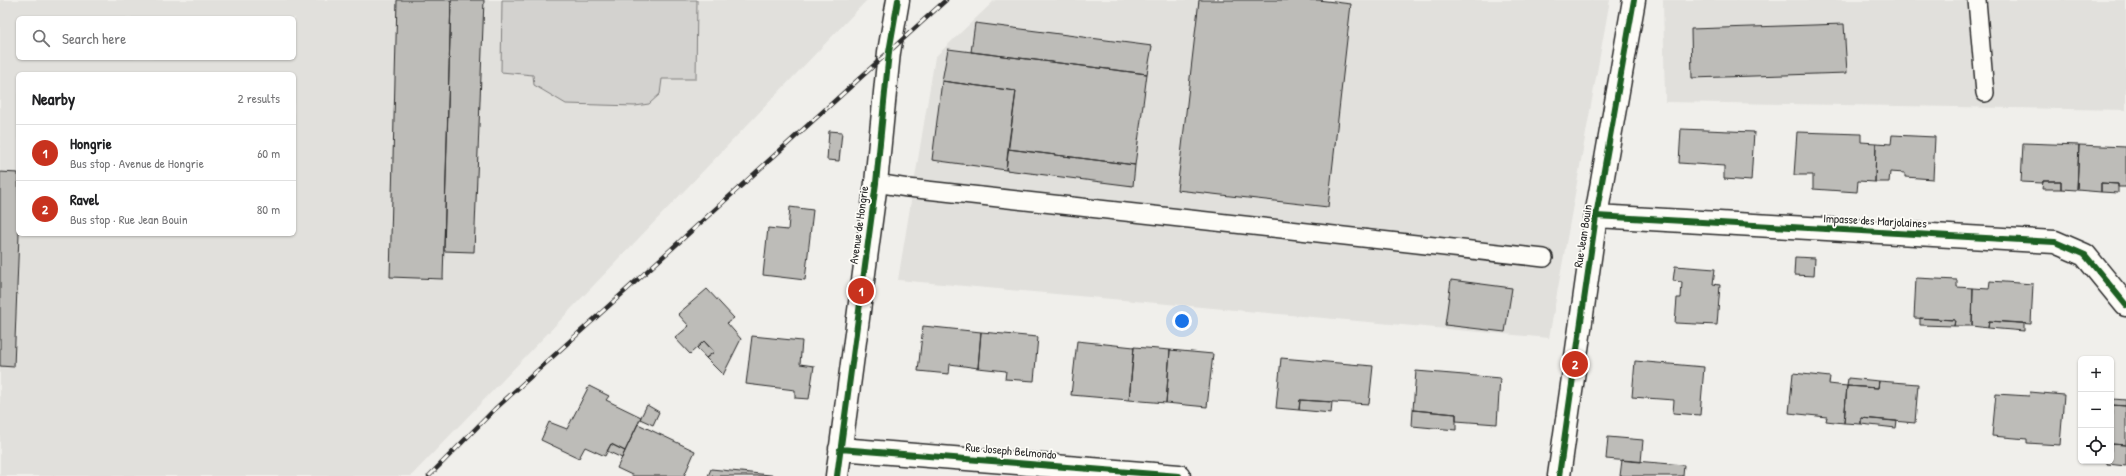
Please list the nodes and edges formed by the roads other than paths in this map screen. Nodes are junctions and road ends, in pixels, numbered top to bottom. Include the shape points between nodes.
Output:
1 (1634, 0) edge
2 (1977, 0) edge
3 (896, 1) edge
4 (1985, 93) dead end
5 (876, 183) junction
6 (1596, 216) junction
7 (1544, 258) dead end
8 (2126, 305) edge
9 (840, 449) junction
10 (837, 476) edge
11 (1179, 476) edge
12 (1559, 476) edge

1 - 6 street, Rue Jean Bouin
2 - 4 lane
3 - 5 street, Avenue de Hongrie
5 - 7 lane
5 - 9 street, Avenue de Hongrie
6 - 8 street, Impasse des Marjolaines via 2055,242 2085,255
6 - 12 street, Rue Jean Bouin
9 - 10 street, Avenue de Hongrie
9 - 11 street, Rue Joseph Belmondo

